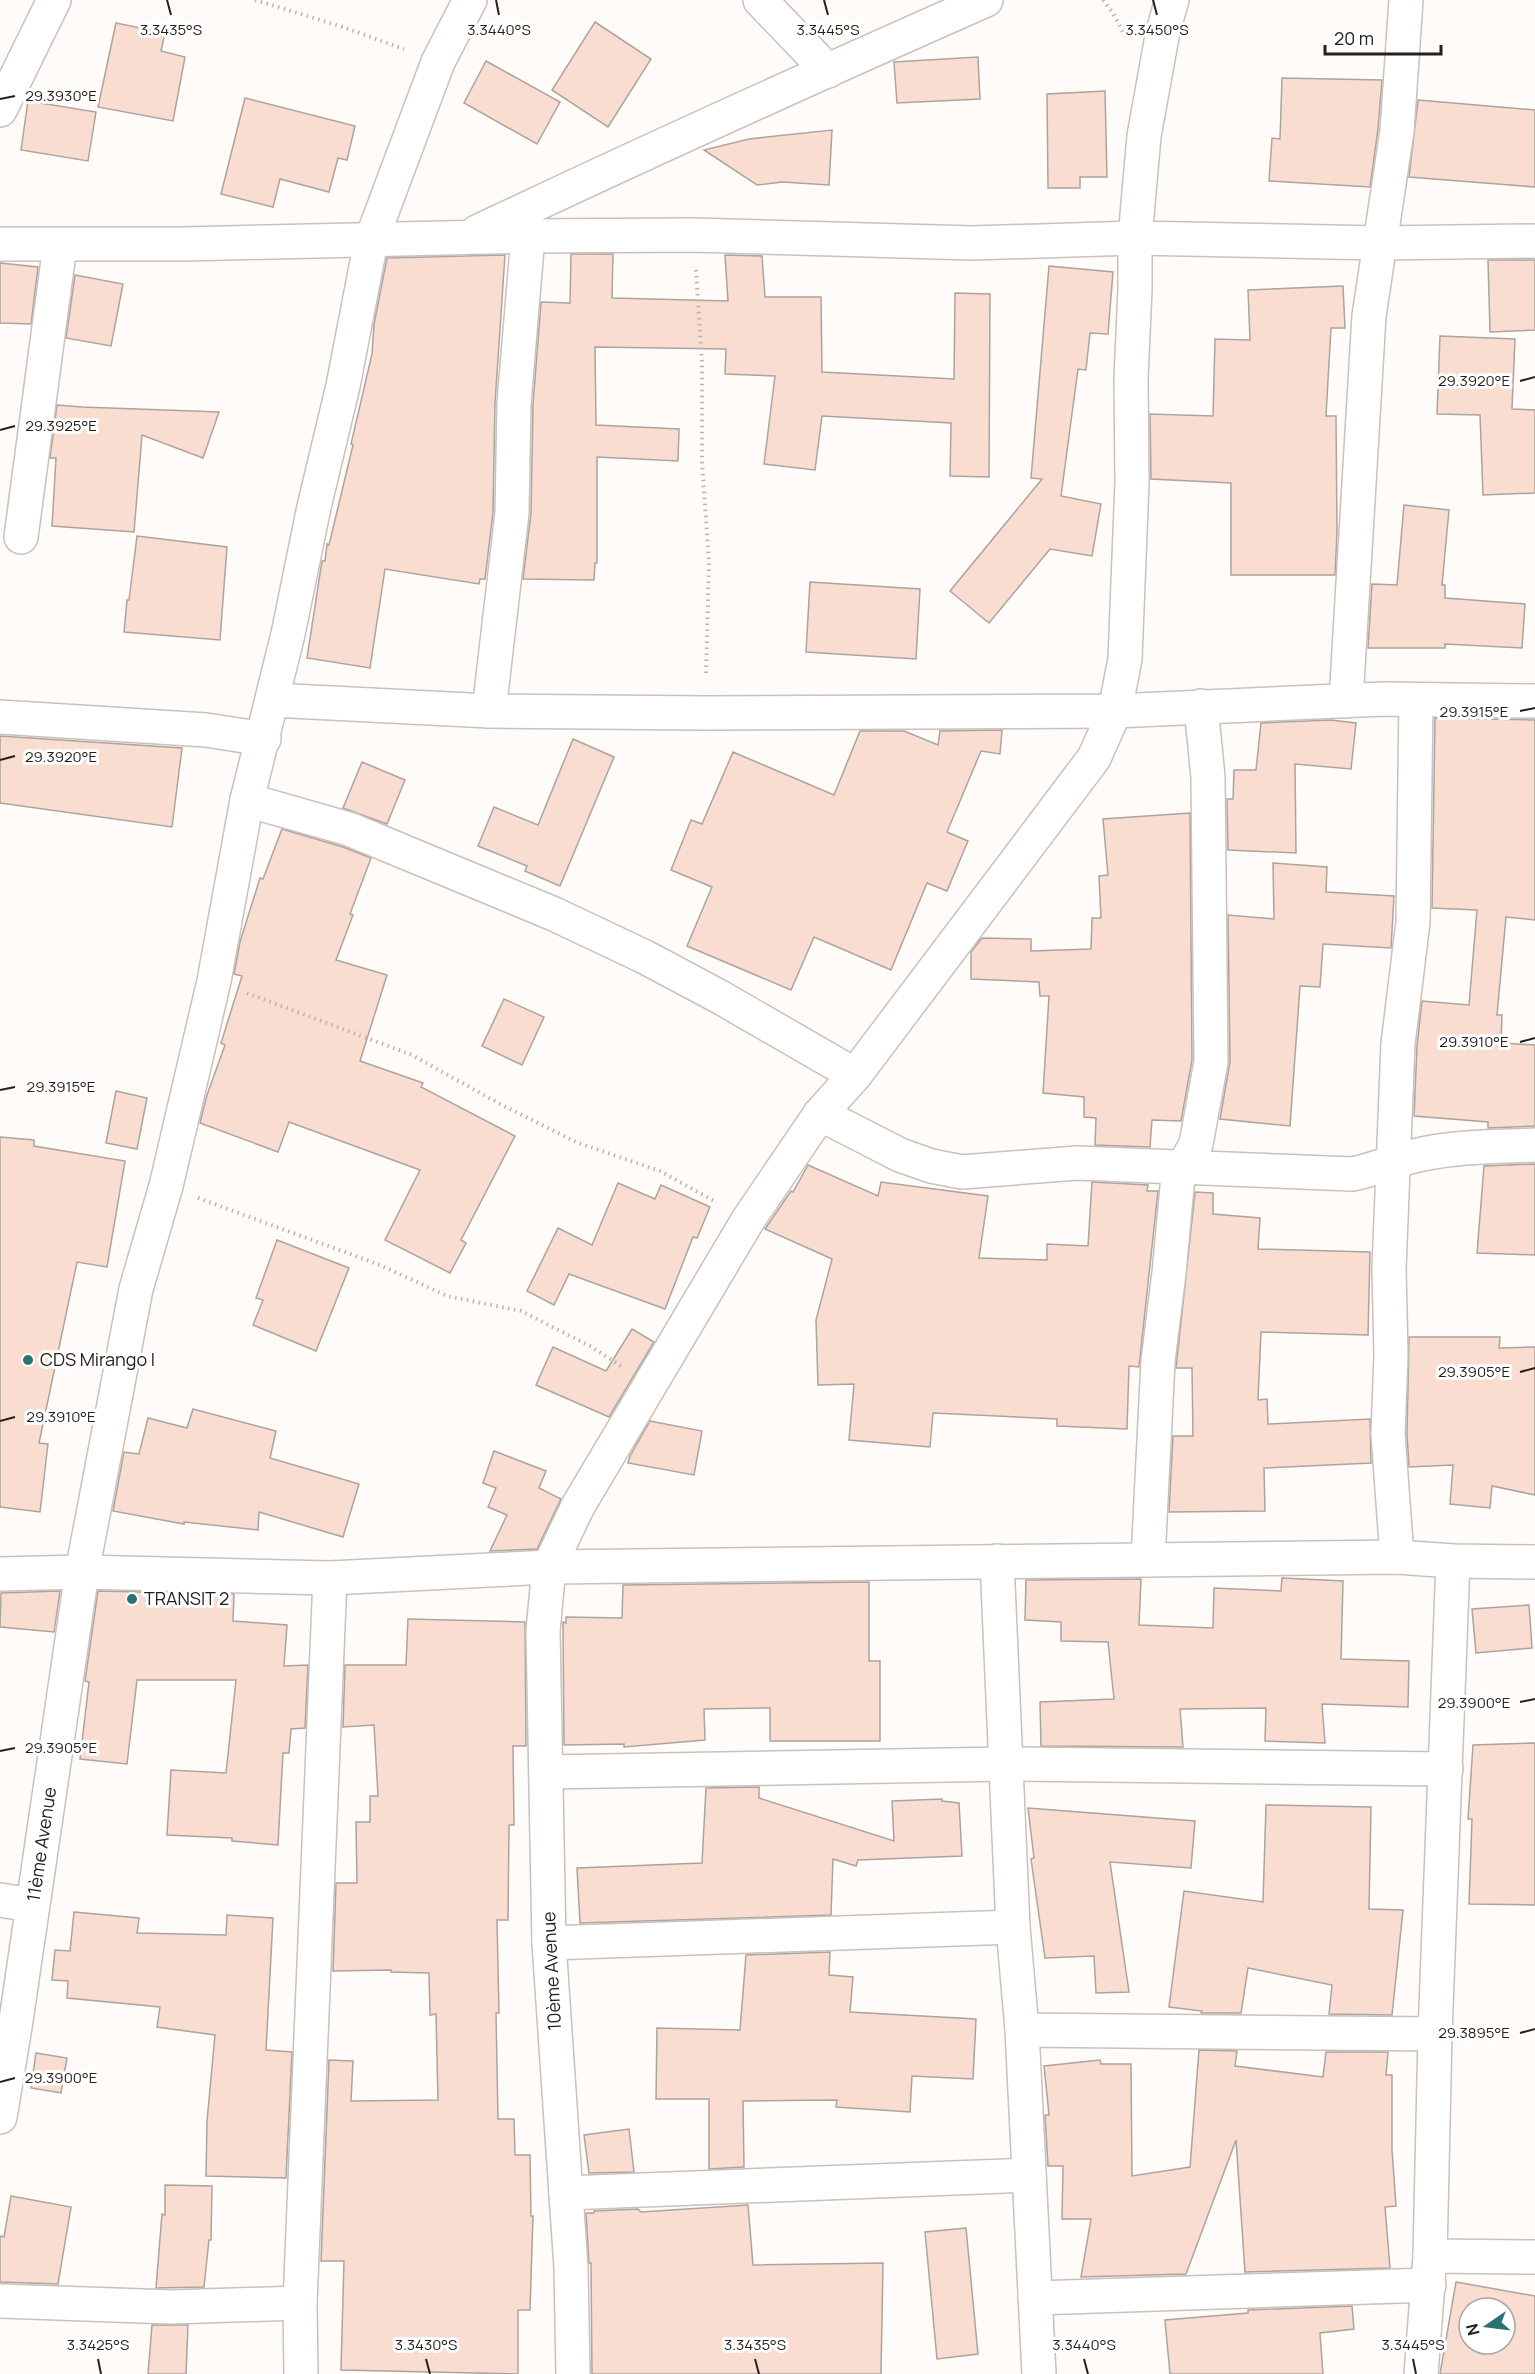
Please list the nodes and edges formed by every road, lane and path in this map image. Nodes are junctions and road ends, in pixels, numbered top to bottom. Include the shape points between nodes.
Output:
1 (54, 0) edge
2 (255, 0) edge
3 (470, 0) edge
4 (760, 0) edge
5 (986, 0) edge
6 (1172, 0) edge
7 (1407, 0) edge
8 (438, 62) junction
9 (828, 71) junction
10 (0, 110) edge
11 (694, 235) junction
12 (528, 236) junction
13 (467, 237) junction
14 (1135, 238) junction
15 (371, 241) junction
16 (1535, 242) edge
17 (1379, 243) junction
18 (0, 244) edge
19 (60, 245) junction
20 (21, 537) dead end
21 (272, 700) junction
22 (1416, 700) junction
23 (1346, 701) junction
24 (1535, 701) edge
25 (1201, 706) junction
26 (489, 711) junction
27 (1115, 711) junction
28 (705, 713) junction
29 (0, 717) edge
30 (264, 738) junction
31 (247, 800) junction
32 (214, 981) junction
33 (855, 1075) junction
34 (820, 1114) junction
35 (1535, 1145) edge
36 (1395, 1162) junction
37 (1184, 1167) junction
38 (166, 1186) junction
39 (748, 1220) junction
40 (650, 1384) junction
41 (1397, 1557) junction
42 (1148, 1560) junction
43 (997, 1561) junction
44 (1453, 1561) junction
45 (1535, 1562) edge
46 (549, 1567) junction
47 (82, 1572) junction
48 (0, 1574) edge
49 (330, 1578) junction
50 (1006, 1764) junction
51 (1446, 1769) junction
52 (546, 1772) junction
53 (0, 1900) edge
54 (32, 1905) junction
55 (1013, 1927) junction
56 (549, 1943) junction
57 (1022, 2030) junction
58 (1435, 2034) junction
59 (0, 2117) edge
60 (1029, 2175) junction
61 (567, 2193) junction
62 (1535, 2257) edge
63 (1430, 2271) junction
64 (1035, 2298) junction
65 (0, 2301) edge
66 (300, 2303) junction
67 (301, 2374) edge
68 (573, 2374) edge
69 (1039, 2374) edge
70 (1421, 2374) edge

1 - 10 street
2 - 8 path
3 - 8 street, 11ème Avenue
4 - 9 street
5 - 9 street
6 - 14 street via 1144,136
7 - 17 street via 1397,131
8 - 15 street, 11ème Avenue
9 - 13 street
11 - 12 street
11 - 14 street via 972,243
11 - 28 path via 709,561
12 - 13 street
12 - 26 street via 514,403 512,513
13 - 15 street
14 - 17 street
14 - 27 street via 1125,659
15 - 19 street
15 - 21 street, 11ème Avenue via 343,386
16 - 17 street
17 - 23 street via 1369,316
18 - 19 street
19 - 20 street
21 - 26 street
21 - 30 street, 11ème Avenue
22 - 23 street
22 - 24 street
22 - 36 street via 1413,922 1398,1044
23 - 25 street
25 - 27 street
25 - 37 street via 1208,777 1211,1062 1196,1144
26 - 28 street
27 - 28 street
27 - 33 street via 1094,758
29 - 30 street via 206,730
30 - 31 street, 11ème Avenue
31 - 32 street, 11ème Avenue
31 - 33 street via 349,830 554,914 645,957
32 - 38 street, 11ème Avenue
32 - 39 path via 412,1055 576,1142 660,1171
33 - 34 street
34 - 37 street via 900,1155 962,1172 1077,1163
34 - 39 street
35 - 36 street via 1446,1150
36 - 37 street via 1352,1174
36 - 41 street via 1389,1269 1388,1434
37 - 42 street via 1178,1177 1158,1361
38 - 40 path via 380,1265 447,1296 521,1311 590,1346
38 - 47 street, 11ème Avenue via 136,1289
39 - 40 street
40 - 46 street via 579,1506
41 - 42 street
41 - 44 street
42 - 43 street
43 - 46 street
43 - 50 street
44 - 45 street
44 - 51 street
46 - 49 street
46 - 52 street, 10ème Avenue via 543,1631
47 - 48 street
47 - 49 street
47 - 54 street, 11ème Avenue
49 - 66 street
50 - 51 street
50 - 52 street
50 - 55 street
51 - 58 street
52 - 56 street, 10ème Avenue
53 - 54 street
54 - 59 street, 11ème Avenue
55 - 56 street
55 - 57 street
56 - 61 street, 10ème Avenue
57 - 58 street
57 - 60 street
58 - 63 street
60 - 61 street
60 - 64 street
61 - 68 street, 10ème Avenue
62 - 63 street
63 - 64 street
63 - 70 street
64 - 69 street
65 - 66 street via 171,2307
66 - 67 street

